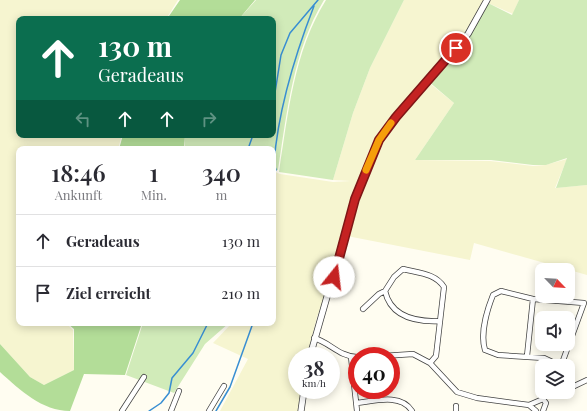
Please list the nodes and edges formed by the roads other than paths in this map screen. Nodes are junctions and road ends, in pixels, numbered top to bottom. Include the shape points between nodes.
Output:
1 (487, 0) edge
2 (385, 291) junction
3 (533, 298) junction
4 (363, 310) dead end
5 (440, 321) junction
6 (314, 338) junction
7 (312, 347) edge
8 (348, 355) edge
9 (400, 355) edge
10 (527, 356) junction
11 (546, 359) edge
12 (564, 359) edge
13 (430, 362) junction
14 (144, 377) dead end
15 (587, 380) edge
16 (224, 386) dead end
17 (575, 386) edge
18 (179, 391) dead end
19 (303, 399) edge
20 (356, 399) edge
21 (543, 400) joint
22 (357, 403) junction
23 (529, 405) junction
24 (122, 411) edge
25 (171, 411) edge
26 (209, 411) edge
27 (301, 411) edge
28 (357, 411) edge
29 (412, 411) edge
30 (536, 411) edge
31 (543, 411) edge

1 - 6 street via 462,41 382,136 362,181
2 - 4 street
2 - 5 street via 386,298 407,319 423,322
2 - 5 street via 403,269 434,276 444,287
3 - 10 street
3 - 10 street via 511,292 496,292 487,309 484,336 485,350 491,353
3 - 12 street via 584,303
5 - 13 street via 436,356
6 - 7 street
6 - 8 street
9 - 13 street via 414,354
10 - 11 street
13 - 23 street via 457,392 477,398
14 - 24 street
15 - 17 street
16 - 26 street
18 - 25 street
19 - 27 street
20 - 22 street
21 - 23 street
21 - 31 street via 546,403
22 - 28 street
22 - 29 street via 398,400
23 - 30 street

